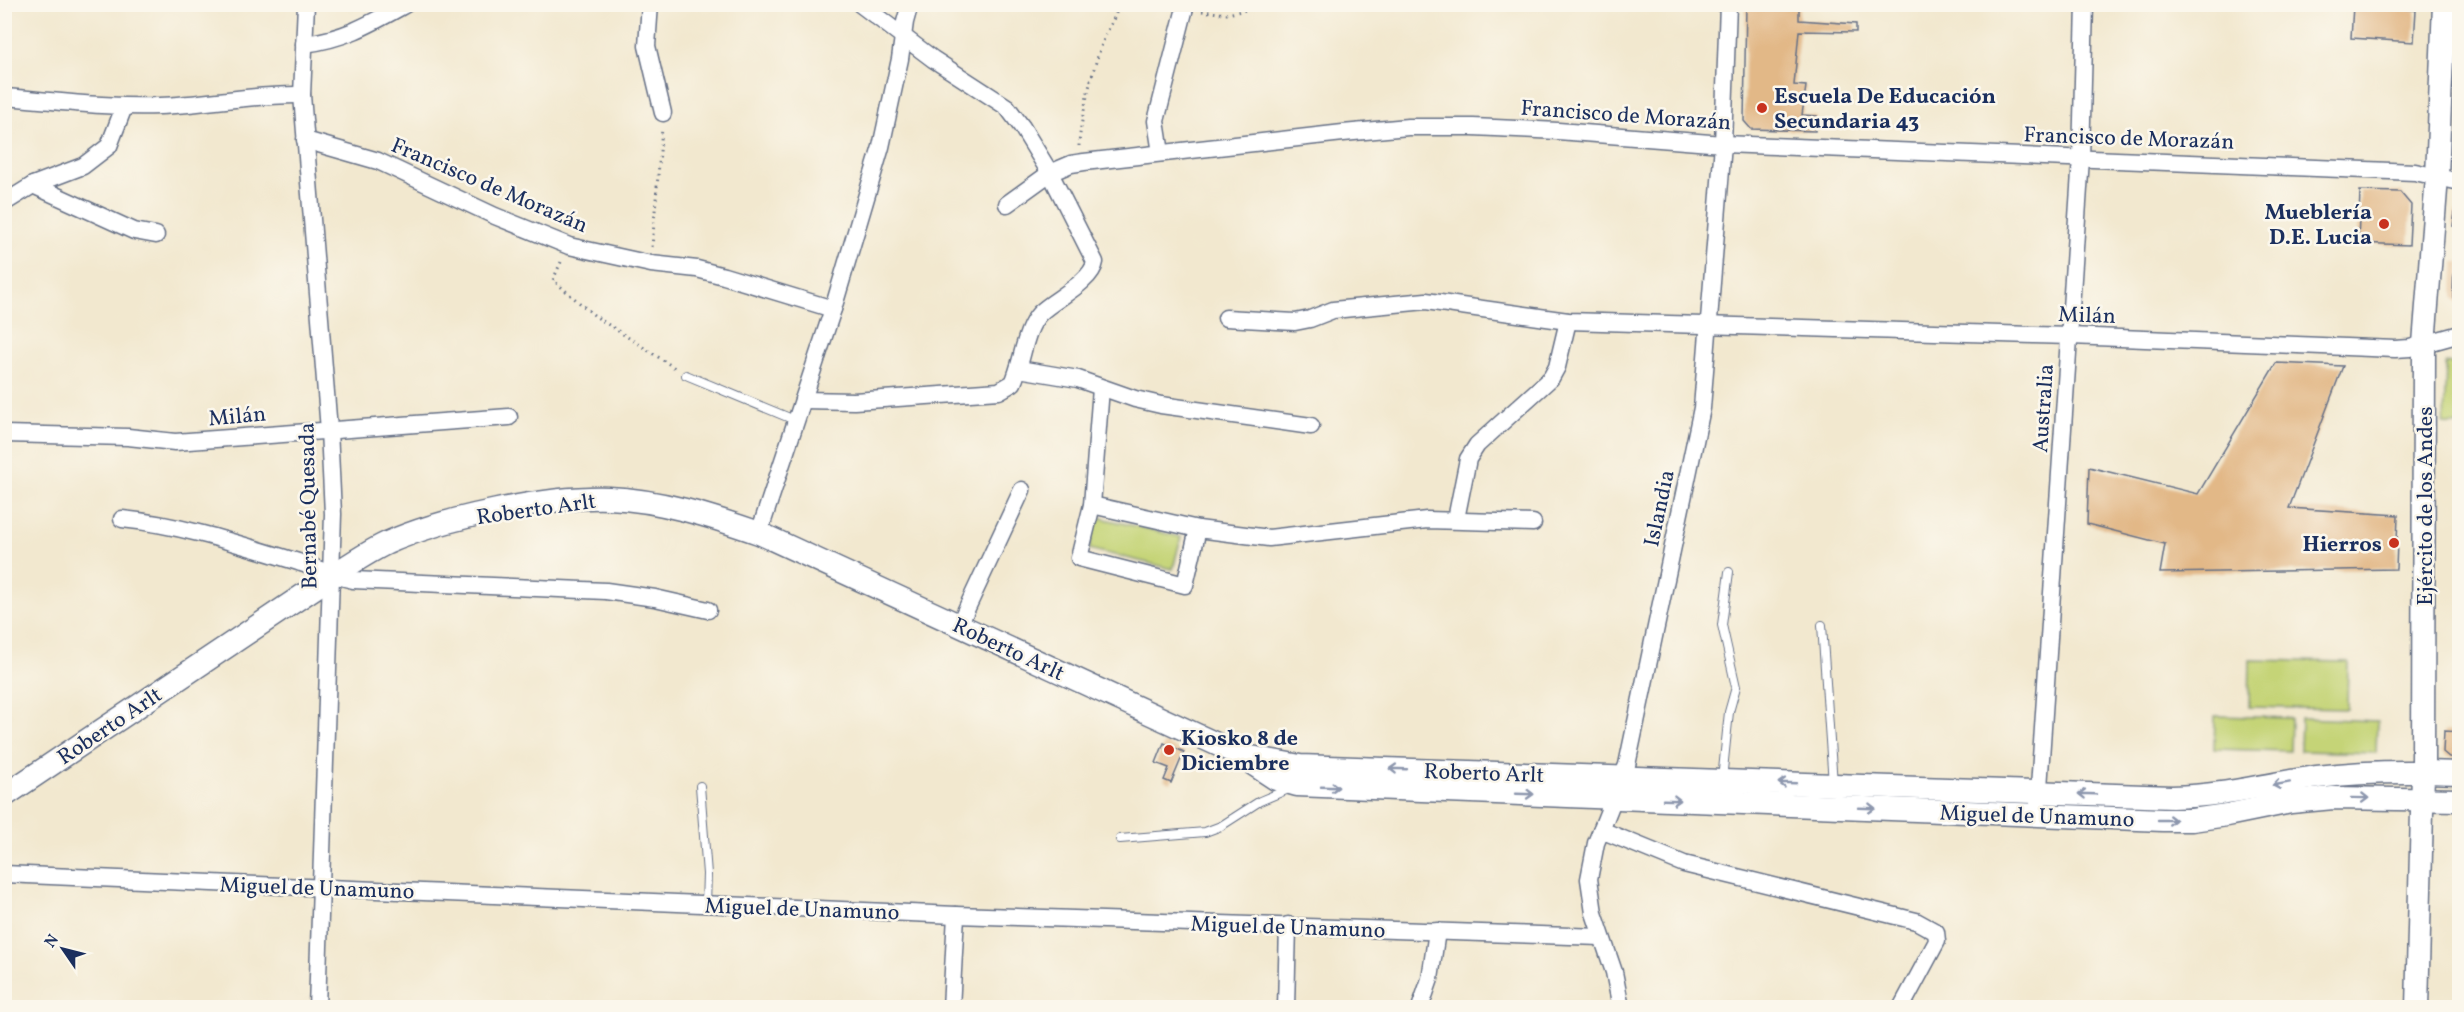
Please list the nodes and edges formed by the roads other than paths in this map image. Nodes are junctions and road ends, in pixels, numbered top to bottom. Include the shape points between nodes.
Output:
1 (306, 4) edge
2 (406, 4) edge
3 (650, 4) edge
4 (860, 4) edge
5 (910, 4) edge
6 (1728, 4) edge
7 (2085, 4) edge
8 (2445, 4) edge
9 (1186, 7) edge
10 (902, 35) junction
11 (304, 44) junction
12 (302, 95) junction
13 (4, 97) edge
14 (124, 106) junction
15 (663, 113) road end
16 (305, 140) junction
17 (1724, 144) junction
18 (1161, 153) junction
19 (2081, 158) junction
20 (1050, 173) junction
21 (2437, 177) junction
22 (2460, 182) edge
23 (33, 185) junction
24 (4, 203) edge
25 (1007, 204) dead end
26 (156, 235) dead end
27 (832, 309) junction
28 (1226, 318) dead end
29 (1568, 321) junction
30 (1710, 325) junction
31 (2460, 334) edge
32 (2070, 336) junction
33 (2424, 344) junction
34 (1019, 369) junction
35 (686, 375) road end
36 (1101, 388) junction
37 (804, 400) junction
38 (509, 417) dead end
39 (797, 421) junction
40 (1311, 426) dead end
41 (329, 430) junction
42 (4, 434) edge
43 (1022, 490) dead end
44 (1092, 506) junction
45 (122, 519) dead end
46 (1456, 519) junction
47 (1533, 524) dead end
48 (1198, 530) junction
49 (759, 533) junction
50 (1728, 572) dead end
51 (332, 576) junction
52 (708, 609) dead end
53 (959, 626) junction
54 (1822, 626) dead end
55 (1238, 754) junction
56 (2423, 772) junction
57 (2460, 773) edge
58 (1624, 777) junction
59 (1722, 781) junction
60 (1297, 785) junction
61 (1833, 785) junction
62 (700, 786) dead end
63 (4, 796) edge
64 (1614, 798) junction
65 (2422, 799) junction
66 (2460, 800) edge
67 (2038, 804) junction
68 (1601, 830) junction
69 (1120, 839) dead end
70 (4, 874) edge
71 (322, 888) junction
72 (706, 904) junction
73 (956, 915) junction
74 (1288, 926) junction
75 (1437, 931) junction
76 (1600, 938) junction
77 (317, 1008) edge
78 (951, 1008) edge
79 (1286, 1008) edge
80 (1420, 1008) edge
81 (1621, 1008) edge
82 (1901, 1008) edge
83 (2417, 1008) edge

1 - 11 street, Bernabé Quesada
2 - 11 street via 357,31
3 - 15 street via 647,46
4 - 10 street
5 - 10 street
6 - 17 street, Islandia
7 - 19 street, Australia
8 - 21 street, Ejército de los Andes
9 - 18 street via 1156,121
10 - 20 street via 1007,107
10 - 27 street via 881,147
11 - 12 street, Bernabé Quesada
12 - 14 street
12 - 16 street, Bernabé Quesada
13 - 14 street
14 - 23 street via 109,146 83,166
16 - 27 street, Francisco de Morazán via 378,161 569,246 651,264 698,269
16 - 41 street, Bernabé Quesada
17 - 18 street, Francisco de Morazán via 1558,131 1408,127
17 - 19 street, Francisco de Morazán
17 - 30 street, Islandia
18 - 20 street, Francisco de Morazán via 1078,163
19 - 21 street, Francisco de Morazán via 2415,172
19 - 32 street, Australia
20 - 25 street, Francisco de Morazán
20 - 34 street via 1092,254 1094,268 1032,323
21 - 22 street, Francisco de Morazán
21 - 33 street, Ejército de los Andes
23 - 24 street
23 - 26 street via 134,231
27 - 37 street
28 - 29 street, Milán via 1295,322 1333,310 1426,301
29 - 30 street, Milán
29 - 46 street via 1551,378 1484,437 1468,459
30 - 32 street, Milán
30 - 58 street, Islandia via 1702,408
31 - 33 street, Milán
32 - 33 street, Milán via 2395,349
32 - 67 street, Australia
33 - 56 street, Ejército de los Andes
34 - 36 street via 1078,379
34 - 37 street via 1013,383 999,391
35 - 39 lane
36 - 40 street via 1161,405
36 - 44 street
37 - 39 street
38 - 41 street, Milán
39 - 49 street
41 - 42 street, Milán via 175,442
41 - 51 street, Bernabé Quesada
43 - 53 street
44 - 48 street
44 - 48 street via 1079,558 1185,585
45 - 51 street via 171,525 302,563
46 - 47 street
46 - 48 street via 1269,538
49 - 51 street, Roberto Arlt via 662,505 609,498 578,499 502,510 412,533
49 - 53 street, Roberto Arlt
50 - 59 lane via 1722,625 1736,687 1729,712
51 - 52 street via 606,591
51 - 63 street, Roberto Arlt
51 - 71 street, Bernabé Quesada
53 - 55 street, Roberto Arlt
54 - 61 lane
58 -> 55 street, Roberto Arlt via 1300,766
55 - 60 street, Roberto Arlt via 1276,780
56 - 57 street, Miguel de Unamuno
56 - 65 street, Ejército de los Andes
56 -> 67 street, Miguel de Unamuno via 2317,777 2222,795
58 - 59 street, Miguel de Unamuno
58 - 64 street, Islandia
61 -> 59 street, Miguel de Unamuno
60 -> 64 street, Roberto Arlt
60 - 69 lane via 1205,832
61 - 67 street, Miguel de Unamuno
62 - 72 lane
64 -> 67 street, Miguel de Unamuno
64 - 68 street, Islandia
65 - 66 street, Miguel de Unamuno
67 -> 65 street, Miguel de Unamuno via 2192,820 2333,798
65 - 83 street, Ejército de los Andes
68 - 76 street, Islandia via 1589,879
68 - 82 street via 1684,864 1916,921 1936,932 1937,940
70 - 71 street, Miguel de Unamuno
71 - 72 street, Miguel de Unamuno
71 - 77 street, Bernabé Quesada
72 - 73 street, Miguel de Unamuno
73 - 74 street, Miguel de Unamuno
73 - 78 street
74 - 75 street, Miguel de Unamuno
74 - 79 street
75 - 76 street, Miguel de Unamuno
75 - 80 street via 1430,979
76 - 81 street, Islandia via 1614,972

